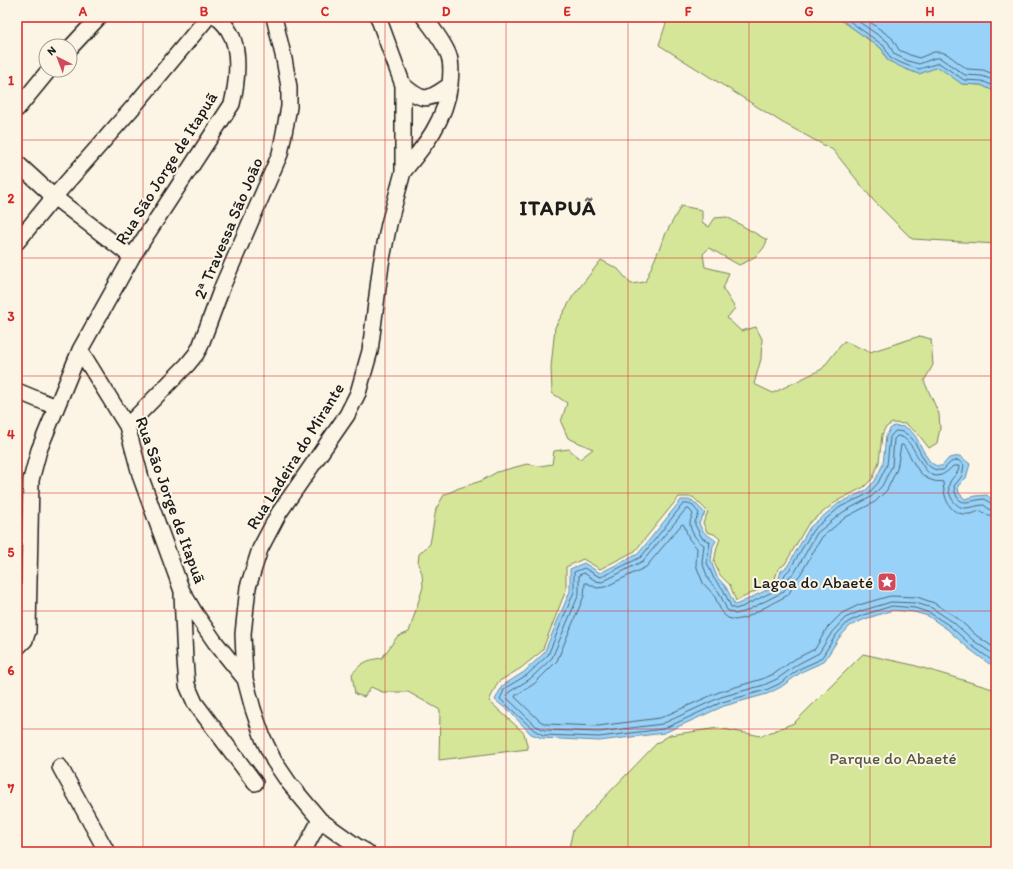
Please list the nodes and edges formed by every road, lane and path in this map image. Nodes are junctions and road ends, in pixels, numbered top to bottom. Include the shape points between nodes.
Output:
1 (99, 17) edge
2 (208, 17) edge
3 (217, 17) edge
4 (274, 17) edge
5 (378, 17) edge
6 (424, 17) edge
7 (78, 39) edge
8 (43, 78) edge
9 (403, 85) junction
10 (450, 85) junction
11 (17, 110) edge
12 (17, 163) edge
13 (403, 172) junction
14 (54, 197) junction
15 (17, 242) edge
16 (132, 257) junction
17 (80, 350) junction
18 (17, 391) edge
19 (56, 408) junction
20 (127, 426) junction
21 (182, 590) junction
22 (17, 648) edge
23 (245, 678) junction
24 (60, 768) dead end
25 (255, 783) dead end
26 (320, 820) junction
27 (107, 852) edge
28 (303, 852) edge
29 (367, 852) edge

1 - 7 street
2 - 14 street
3 - 16 street, Rua São Jorge de Itapuã via 229,30 233,39 237,66 232,104
4 - 20 street, 2ª Travessa São João via 289,87 289,107 280,154 196,354
5 - 9 street, Rua Ladeira do Mirante
6 - 10 street via 450,57
8 - 11 street
9 - 10 street via 416,96 424,98 437,94
9 - 13 street, Rua Ladeira do Mirante
10 - 13 street via 442,118
12 - 14 street
13 - 23 street, Rua Ladeira do Mirante via 389,224 370,351 358,394 338,428 279,513 260,549 248,587 243,634
14 - 15 street
14 - 16 street
16 - 17 street, Rua São Jorge de Itapuã
17 - 19 street, Rua São Jorge de Itapuã
17 - 20 street, Rua São Jorge de Itapuã
18 - 19 street
19 - 22 street, Rua São Jorge de Itapuã via 39,450 31,480 28,631 25,640
20 - 21 street, Rua São Jorge de Itapuã via 141,478
21 - 23 street, Rua São Jorge de Itapuã via 215,642
21 - 25 street via 187,685 195,703
23 - 26 street, Rua Ladeira do Mirante via 263,738 274,761
24 - 27 street
26 - 28 street
26 - 29 street, Rua Ladeira do Mirante

